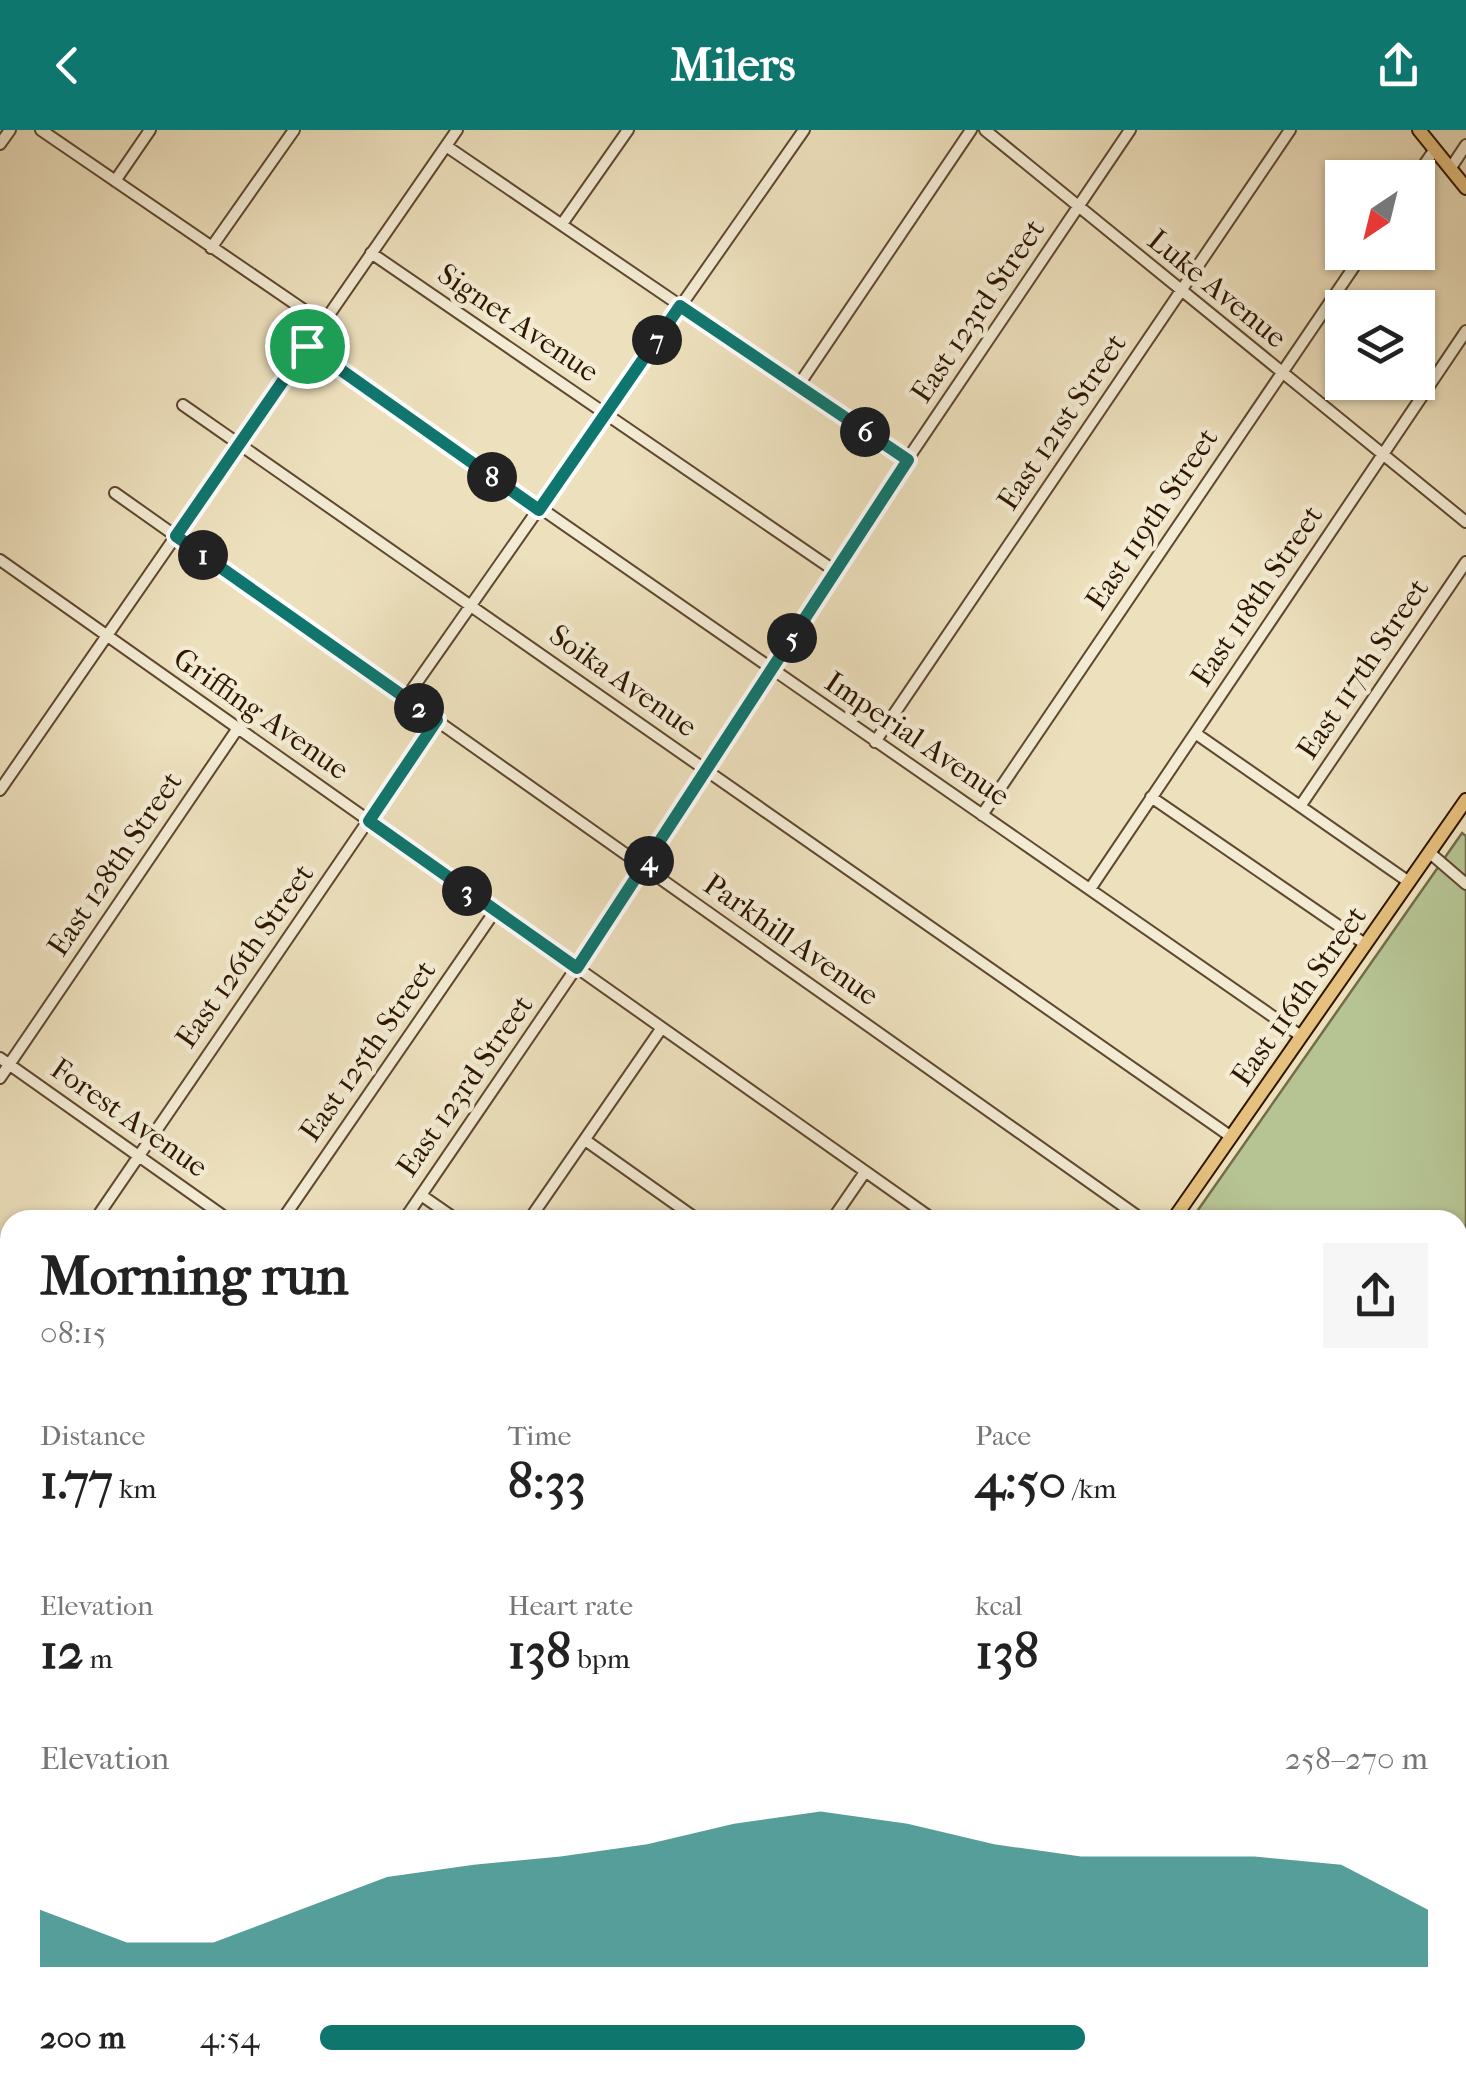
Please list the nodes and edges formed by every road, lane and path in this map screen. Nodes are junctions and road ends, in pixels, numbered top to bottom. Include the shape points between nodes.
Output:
1 (10, 130) edge
2 (41, 130) edge
3 (150, 130) edge
4 (294, 130) edge
5 (628, 130) edge
6 (804, 130) edge
7 (971, 130) edge
8 (984, 130) edge
9 (1130, 130) edge
10 (1290, 130) edge
11 (1419, 130) edge
12 (449, 136) edge
13 (0, 144) edge
14 (1466, 145) edge
15 (1434, 149) junction
16 (1427, 160) edge
17 (1450, 168) junction
18 (115, 181) junction
19 (1466, 188) edge
20 (1077, 207) junction
21 (562, 224) junction
22 (211, 248) junction
23 (372, 253) junction
24 (1352, 270) edge
25 (1180, 292) junction
26 (680, 306) junction
27 (323, 324) junction
28 (1466, 331) edge
29 (307, 346) junction
30 (1281, 372) junction
31 (798, 386) junction
32 (183, 404) dead end
33 (606, 414) junction
34 (240, 444) junction
35 (1383, 454) junction
36 (908, 460) junction
37 (115, 494) dead end
38 (539, 510) junction
39 (1466, 522) edge
40 (176, 536) junction
41 (0, 560) edge
42 (1466, 562) edge
43 (835, 571) junction
44 (470, 606) junction
45 (107, 635) junction
46 (772, 670) junction
47 (406, 698) junction
48 (437, 720) junction
49 (238, 728) junction
50 (1195, 734) junction
51 (875, 742) junction
52 (706, 770) junction
53 (0, 790) edge
54 (1151, 797) junction
55 (1466, 800) edge
56 (1300, 804) junction
57 (982, 815) junction
58 (369, 821) junction
59 (1430, 853) junction
60 (645, 868) junction
61 (1410, 882) junction
62 (1466, 884) edge
63 (1090, 889) junction
64 (495, 911) junction
65 (1365, 944) junction
66 (577, 968) junction
67 (662, 1029) junction
68 (1301, 1036) junction
69 (5, 1061) edge
70 (0, 1078) edge
71 (1230, 1136) junction
72 (585, 1140) junction
73 (139, 1155) junction
74 (866, 1172) junction
75 (421, 1195) junction
76 (101, 1210) edge
77 (214, 1210) edge
78 (289, 1210) edge
79 (411, 1210) edge
80 (443, 1210) edge
81 (536, 1210) edge
82 (684, 1210) edge
83 (839, 1210) edge
84 (920, 1210) edge
85 (1129, 1210) edge
86 (1180, 1210) edge

1 - 13 street
2 - 18 street
3 - 18 street
4 - 22 street
5 - 21 street
6 - 26 street
7 - 31 street
8 - 20 street, Luke Avenue
9 - 20 street, East 123rd Street
10 - 25 street, East 121st Street
11 - 15 main road
12 - 21 street
12 - 23 street
14 - 17 street
15 - 16 street
15 - 17 main road
17 - 19 main road
18 - 22 street
20 - 25 street, Luke Avenue
20 - 36 street, East 123rd Street
21 - 26 street
22 - 27 street
23 - 27 street
23 - 33 street, Signet Avenue
24 - 30 street, East 119th Street
25 - 30 street, Luke Avenue
25 - 51 street, East 121st Street
26 - 31 street
26 - 33 street
27 - 29 street
28 - 35 street, East 118th Street
29 - 34 street
29 - 38 street, Imperial Avenue
30 - 35 street, Luke Avenue
30 - 57 street, East 119th Street
31 - 36 street
32 - 34 street, Soika Avenue
33 - 38 street
33 - 43 street, Signet Avenue
34 - 40 street
34 - 44 street, Soika Avenue
35 - 39 street, Luke Avenue
35 - 50 street, East 118th Street
36 - 43 street, East 123rd Street
37 - 40 street, Parkhill Avenue
38 - 44 street
38 - 46 street, Imperial Avenue
40 - 45 street
40 - 47 street, Parkhill Avenue
41 - 45 street, Griffing Avenue
42 - 56 street, East 117th Street
43 - 46 street, East 123rd Street
44 - 47 street
44 - 52 street, Soika Avenue
45 - 49 street, Griffing Avenue
45 - 53 street
46 - 51 street, Imperial Avenue
46 - 52 street, East 123rd Street
47 - 48 street, Parkhill Avenue
48 - 58 street, East 126th Street
48 - 60 street, Parkhill Avenue
49 - 58 street, Griffing Avenue
49 - 69 street, East 128th Street
50 - 54 street, East 118th Street
50 - 56 street
51 - 57 street, Imperial Avenue
52 - 60 street, East 123rd Street
52 - 71 street, Soika Avenue
54 - 63 street, East 118th Street
54 - 65 street
55 - 59 main road, East 116th Street
56 - 61 street
57 - 63 street, Imperial Avenue
58 - 64 street, Griffing Avenue
58 - 73 street, East 126th Street
59 - 61 main road, East 116th Street
59 - 62 street
60 - 66 street, East 123rd Street
60 - 85 street, Parkhill Avenue
61 - 65 main road, East 116th Street
63 - 68 street, Imperial Avenue
64 - 66 street, Griffing Avenue
64 - 78 street, East 125th Street
65 - 68 main road, East 116th Street
66 - 67 street, Griffing Avenue
66 - 75 street, East 123rd Street
67 - 72 street
67 - 74 street, Griffing Avenue
68 - 71 main road, East 116th Street
69 - 70 street, East 128th Street
69 - 73 street, Forest Avenue
71 - 86 main road, East 116th Street
72 - 81 street
72 - 82 street
73 - 76 street, East 126th Street
73 - 77 street, Forest Avenue
74 - 83 street
74 - 84 street, Griffing Avenue
75 - 79 street, East 123rd Street
75 - 80 street

